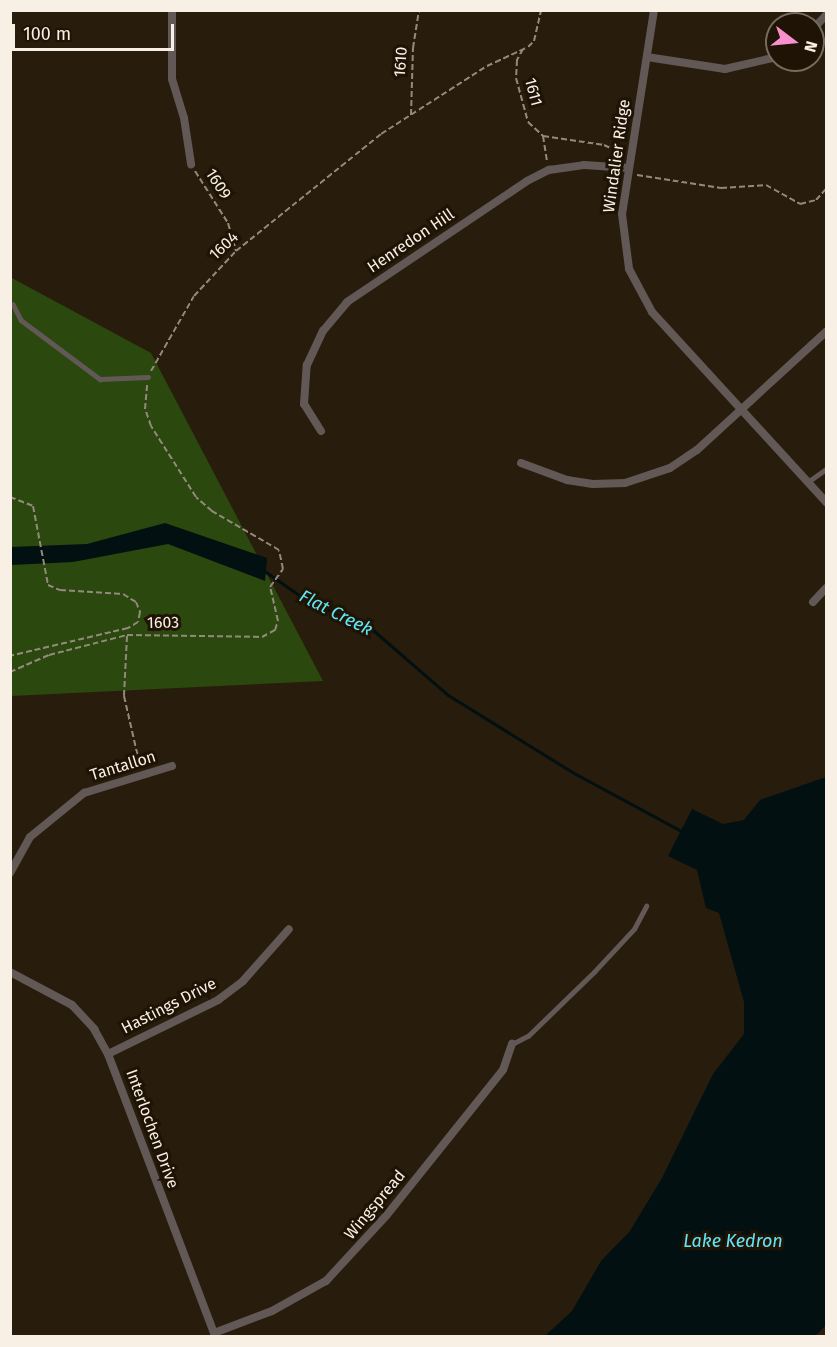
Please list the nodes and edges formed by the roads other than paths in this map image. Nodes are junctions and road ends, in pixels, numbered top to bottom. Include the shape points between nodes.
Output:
1 (172, 10) edge
2 (654, 10) edge
3 (647, 57) junction
4 (765, 60) edge
5 (191, 164) road end
6 (629, 171) junction
7 (13, 304) dead end
8 (826, 332) edge
9 (148, 376) road end
10 (742, 409) junction
11 (321, 431) dead end
12 (521, 463) dead end
13 (826, 469) edge
14 (809, 481) junction
15 (826, 502) edge
16 (826, 588) edge
17 (813, 602) dead end
18 (172, 766) dead end
19 (10, 873) edge
20 (646, 906) dead end
21 (289, 929) dead end
22 (10, 972) edge
23 (512, 1044) joint
24 (108, 1053) junction
25 (215, 1335) edge

1 - 5 street via 172,79 184,118
2 - 3 street, Windalier Ridge
3 - 4 street via 725,69
3 - 6 street, Windalier Ridge
6 - 10 street, Windalier Ridge via 622,231 635,285 665,326
6 - 11 street, Henredon Hill via 585,165 549,170 347,302 314,347 304,380 304,404
7 - 9 lane via 21,320 100,379
8 - 10 street
10 - 12 street via 687,459 642,479 585,483
10 - 14 street, Windalier Ridge
13 - 14 lane
14 - 15 street, Windalier Ridge
16 - 17 street
18 - 19 street, Tantallon via 84,794 30,837
20 - 23 lane via 634,929 594,972 528,1036
21 - 24 street, Hastings Drive via 231,991
22 - 24 street, Interlochen Drive via 72,1005 94,1029
23 - 25 street, Wingspread via 503,1070 386,1216 326,1281 272,1311
24 - 25 street, Interlochen Drive

